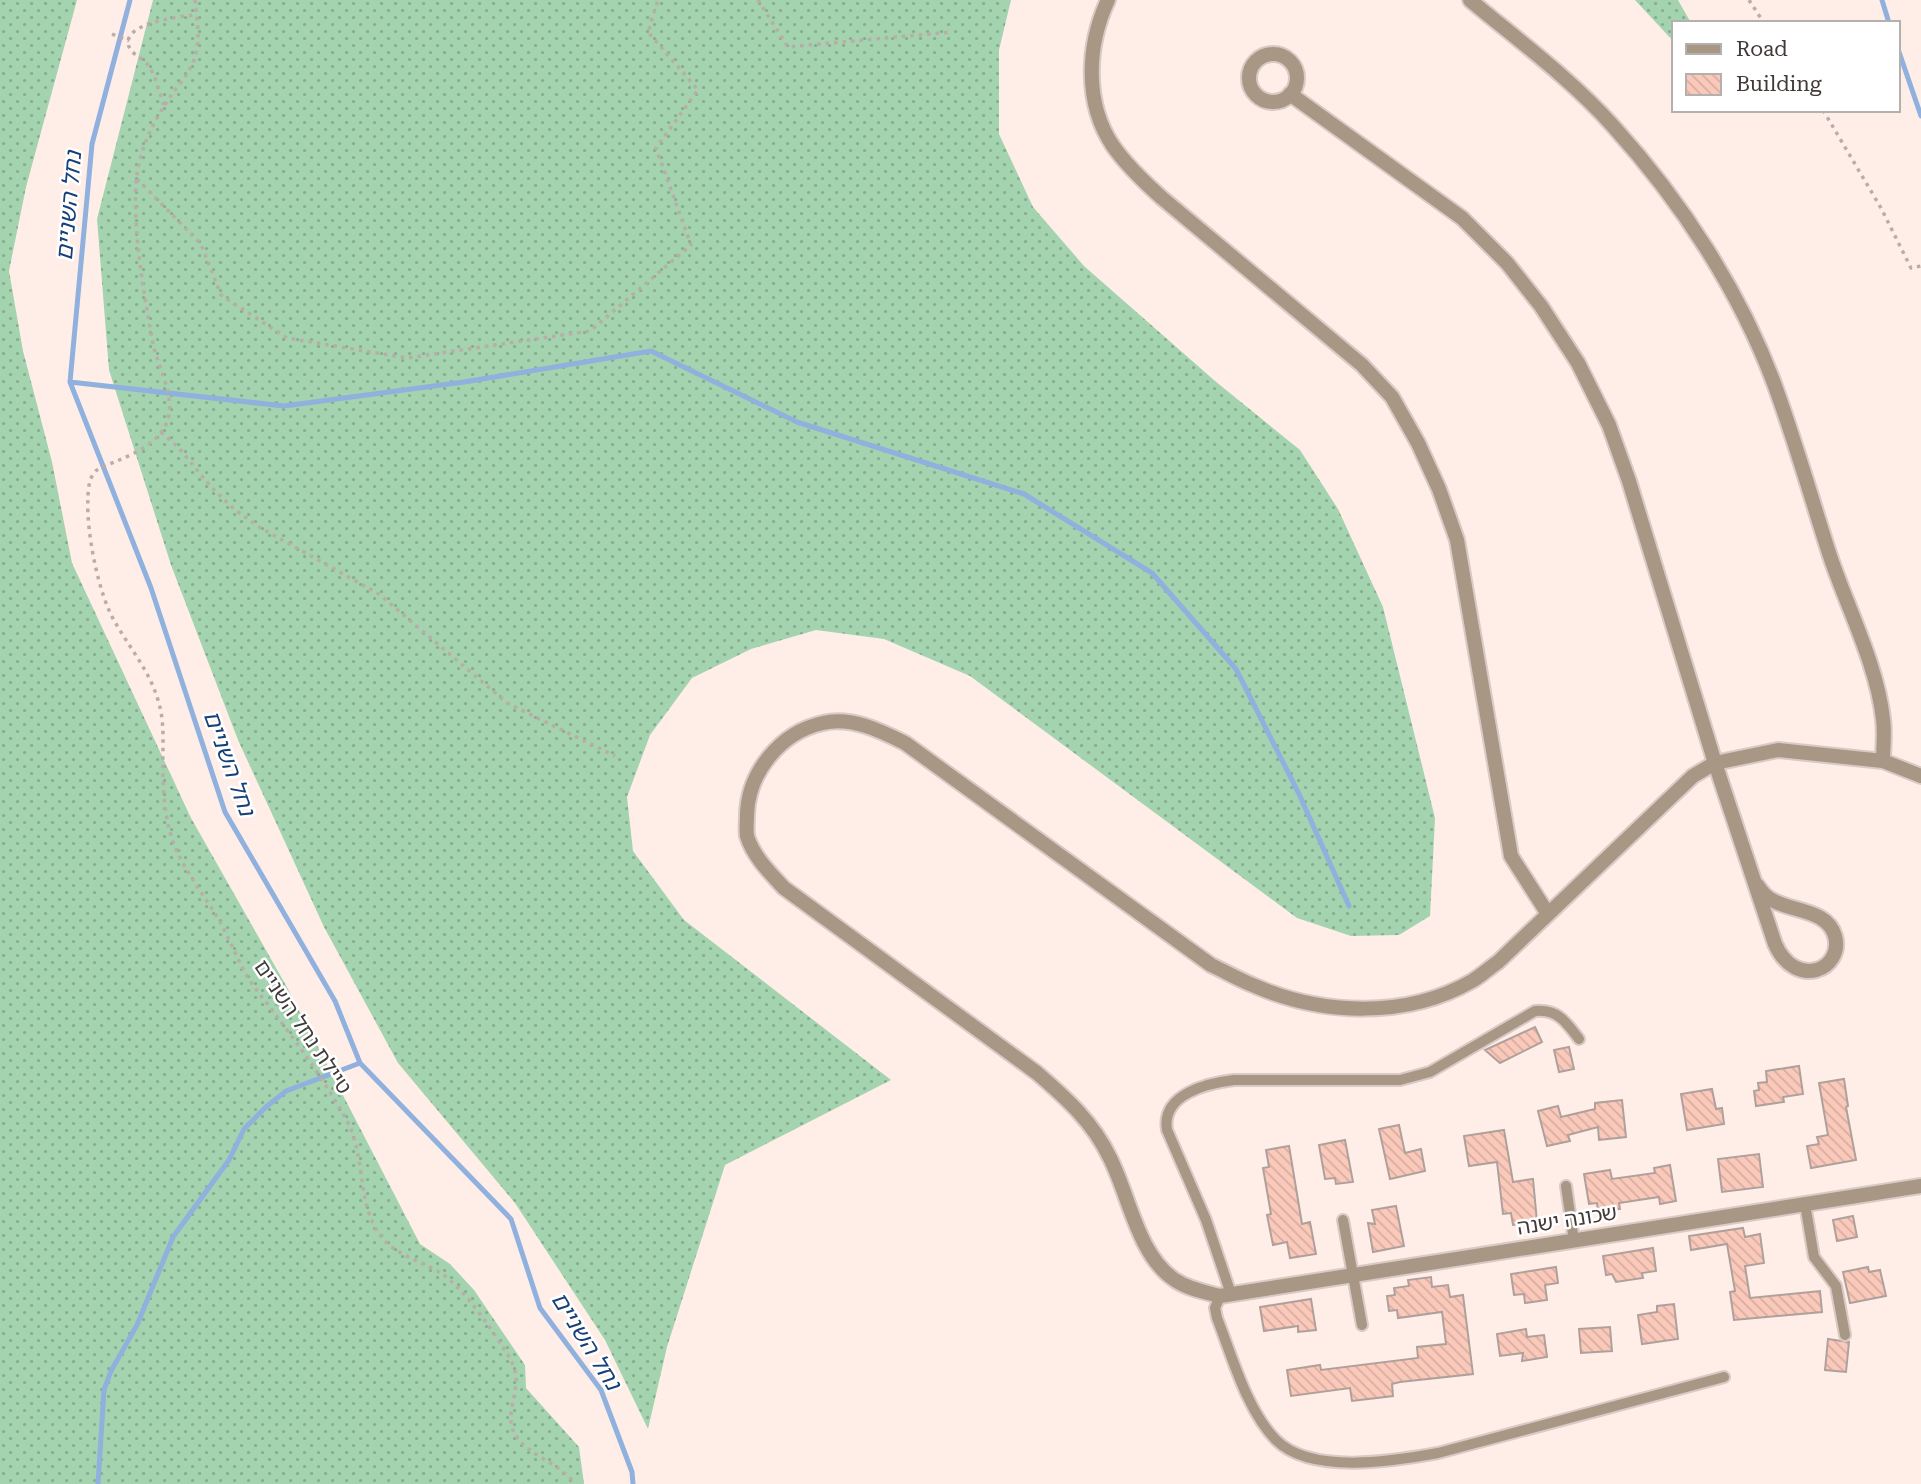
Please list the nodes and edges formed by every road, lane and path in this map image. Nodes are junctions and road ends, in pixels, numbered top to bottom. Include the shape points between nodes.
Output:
1 (195, 0) edge
2 (658, 0) edge
3 (758, 0) edge
4 (1108, 0) edge
5 (1470, 0) edge
6 (1749, 0) edge
7 (197, 15) junction
8 (1763, 21) edge
9 (951, 32) dead end
10 (112, 34) dead end
11 (129, 41) junction
12 (1290, 94) dead end
13 (164, 105) junction
14 (1824, 112) edge
15 (136, 178) junction
16 (1921, 266) edge
17 (161, 432) junction
18 (615, 756) dead end
19 (1883, 761) junction
20 (1715, 763) junction
21 (1921, 776) edge
22 (1757, 885) junction
23 (1548, 914) junction
24 (1579, 1039) dead end
25 (1566, 1186) dead end
26 (1921, 1186) edge
27 (1805, 1204) junction
28 (1343, 1220) dead end
29 (1574, 1241) junction
30 (1353, 1275) junction
31 (1225, 1295) junction
32 (1362, 1325) dead end
33 (1845, 1335) dead end
34 (1724, 1377) dead end
35 (575, 1484) edge

1 - 7 path
2 - 15 path via 648,32 698,90 656,148 691,245 590,331 407,358 287,338 220,295 201,244
3 - 9 path via 788,47
4 - 23 street via 1091,62 1096,109 1112,144 1161,198 1362,365 1392,397 1418,443 1457,540 1511,856
5 - 19 street via 1613,125 1702,242 1728,286 1775,385 1877,689
6 - 8 path
7 - 11 path via 159,20
7 - 13 path via 193,62
10 - 11 path
11 - 13 path via 133,53 141,56 152,72
12 - 20 street via 1462,218 1507,263 1578,363 1609,425 1629,481
13 - 15 path via 143,149
14 - 16 path via 1911,268
15 - 17 path via 146,298 169,398 170,413
17 - 18 path via 212,488 259,527 379,594 507,703
17 - 35 path, טיילת נחל השניים via 148,445 93,473 88,490 89,523 106,605 157,695 165,800 175,849 247,976 349,1126 375,1227 385,1242 437,1270 460,1291 515,1370 511,1420 516,1437 567,1473
19 - 20 street via 1778,750
19 - 21 street
20 - 22 street
20 - 23 street via 1693,776
22 - 22 street via 1775,944 1788,965 1807,972 1829,962 1836,945 1831,927 1816,915 1772,901
23 - 31 street via 1472,981 1431,999 1345,1009 1302,1002 1255,987 1211,965 905,743 878,729 824,722 795,734 774,750 757,774 747,803 747,835 759,860 806,906 1037,1073 1074,1105 1110,1157 1157,1264 1190,1287
24 - 31 lane via 1563,1020 1547,1010 1535,1011 1415,1077 1234,1080 1210,1083 1182,1096 1168,1111 1167,1130 1206,1220
25 - 29 lane
26 - 27 street, שכונה ישנה
27 - 29 street, שכונה ישנה
27 - 33 lane via 1814,1256 1836,1286
28 - 30 lane
29 - 30 street, שכונה ישנה
30 - 31 street, שכונה ישנה
30 - 32 lane
31 - 34 lane via 1215,1308 1217,1318 1262,1423 1277,1441 1298,1454 1330,1461 1406,1459 1438,1453

